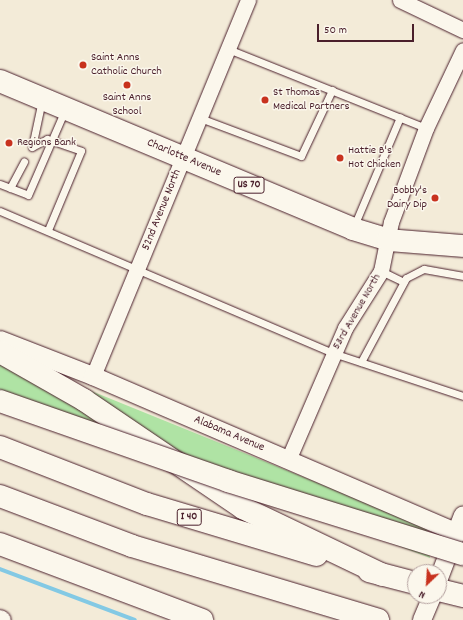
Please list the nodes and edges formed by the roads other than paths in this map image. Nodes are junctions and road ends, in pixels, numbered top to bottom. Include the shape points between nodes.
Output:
1 (248, 0) edge
2 (400, 0) edge
3 (463, 30) edge
4 (228, 49) junction
5 (462, 57) edge
6 (0, 81) edge
7 (332, 90) junction
8 (43, 99) junction
9 (66, 108) junction
10 (400, 117) junction
11 (200, 118) junction
12 (426, 128) junction
13 (52, 140) junction
14 (183, 157) junction
15 (24, 162) dead end
16 (0, 184) edge
17 (10, 188) junction
18 (0, 211) edge
19 (353, 229) junction
20 (48, 230) junction
21 (388, 240) junction
22 (463, 246) edge
23 (138, 268) junction
24 (381, 271) junction
25 (463, 276) edge
26 (404, 282) junction
27 (0, 340) edge
28 (0, 352) edge
29 (333, 353) junction
30 (361, 362) junction
31 (93, 376) junction
32 (463, 396) edge
33 (0, 401) edge
34 (0, 447) edge
35 (288, 460) junction
36 (0, 496) edge
37 (463, 515) edge
38 (456, 532) junction
39 (0, 544) edge
40 (463, 554) edge
41 (444, 564) edge
42 (383, 575) junction
43 (407, 581) edge
44 (447, 592) edge
45 (463, 596) edge
46 (429, 604) edge
47 (375, 618) edge
48 (202, 620) edge
49 (422, 620) edge

1 - 4 street, 52nd Avenue North
2 - 3 street
4 - 7 lane
4 - 11 street, 52nd Avenue North
5 - 12 street, 53rd Avenue North
6 - 8 main road, Charlotte Avenue / US 70
7 - 10 lane
7 - 11 lane via 301,156
8 - 9 main road, Charlotte Avenue / US 70
8 - 13 lane via 32,147
9 - 13 lane
9 - 14 main road, Charlotte Avenue / US 70
10 - 12 lane
10 - 19 lane
11 - 14 street, 52nd Avenue North
12 - 21 street, 53rd Avenue North via 390,225
13 - 17 lane via 28,195
13 - 20 lane via 81,151
14 - 19 main road, Charlotte Avenue / US 70
14 - 23 street, 52nd Avenue North
15 - 17 lane
16 - 17 lane
18 - 20 lane
19 - 21 main road, Charlotte Avenue / US 70
20 - 23 lane
21 - 22 main road, Charlotte Avenue / US 70
21 - 24 street, 53rd Avenue North
23 - 29 lane
23 - 31 street, 52nd Avenue North
24 - 26 lane
24 - 29 street, 53rd Avenue North
25 - 26 lane via 424,269 411,274
26 - 30 lane
27 - 31 street, Alabama Avenue
28 - 42 main road via 84,400 243,508
29 - 30 lane
29 - 35 street, 53rd Avenue North
30 - 32 lane
31 - 35 street, Alabama Avenue
33 - 40 main road, bridge via 228,481
34 - 42 main road, I 40 via 148,504
35 - 38 street, Alabama Avenue
36 - 47 main road via 132,546
37 - 38 street
38 - 41 street
39 - 48 main road
42 - 43 main road, I 40
44 - 45 main road
46 - 49 street

